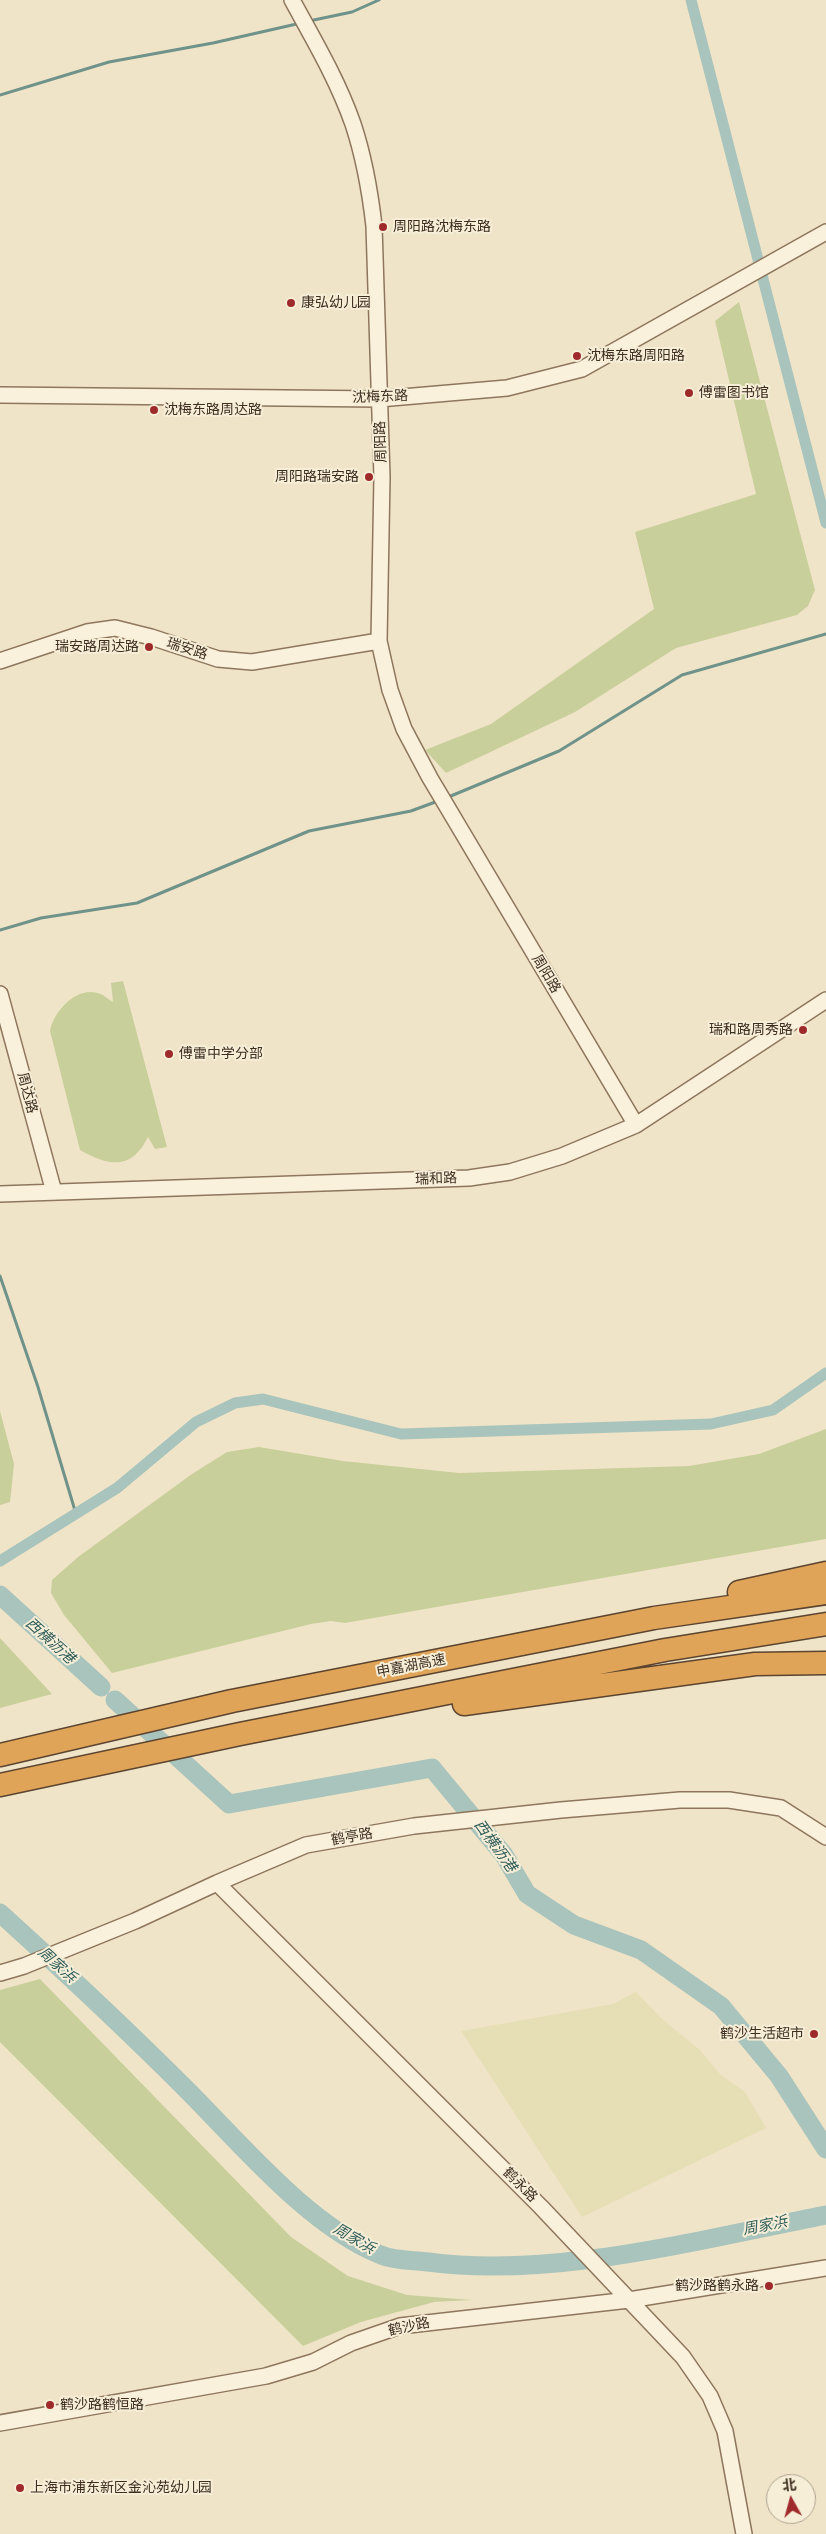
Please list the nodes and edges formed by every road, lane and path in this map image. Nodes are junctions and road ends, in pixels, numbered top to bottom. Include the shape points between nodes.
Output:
1 (292, 1) edge
2 (826, 232) edge
3 (0, 395) edge
4 (379, 399) junction
5 (379, 641) junction
6 (0, 661) edge
7 (0, 994) edge
8 (826, 1000) edge
9 (636, 1125) junction
10 (54, 1192) junction
11 (1, 1194) edge
12 (826, 1573) edge
13 (826, 1593) edge
14 (826, 1624) edge
15 (826, 1663) edge
16 (232, 1701) junction
17 (240, 1734) junction
18 (0, 1755) edge
19 (0, 1785) edge
20 (826, 1837) edge
21 (217, 1883) junction
22 (0, 1973) edge
23 (826, 2268) edge
24 (629, 2300) junction
25 (0, 2423) edge
26 (744, 2534) edge

1 - 4 street, 周阳路 via 342,96 353,124 370,192 374,226
2 - 4 street, 沈梅东路 via 582,369 508,388
3 - 4 street, 沈梅东路
4 - 5 street, 周阳路 via 382,477
5 - 6 street, 瑞安路 via 252,662 218,660 115,628 87,632
5 - 9 street, 周阳路 via 390,690 404,729 430,778
7 - 10 street, 周达路
8 - 9 street, 瑞和路
9 - 10 street, 瑞和路 via 562,1156 510,1172 468,1178
10 - 11 street, 瑞和路
12 - 16 highway
13 - 16 highway, 申嘉湖高速 via 654,1618
14 - 17 highway via 664,1650
15 - 17 highway via 755,1664
16 - 18 highway, 申嘉湖高速
17 - 19 highway
20 - 21 street, 鹤亭路 via 781,1808 729,1800 671,1801 414,1826 306,1845
21 - 22 street, 鹤亭路 via 135,1921
21 - 24 street, 鹤永路
23 - 24 street, 鹤沙路
24 - 25 street, 鹤沙路 via 400,2326 351,2343 313,2362 266,2376
24 - 26 street, 鹤永路 via 683,2357 710,2396 726,2431

